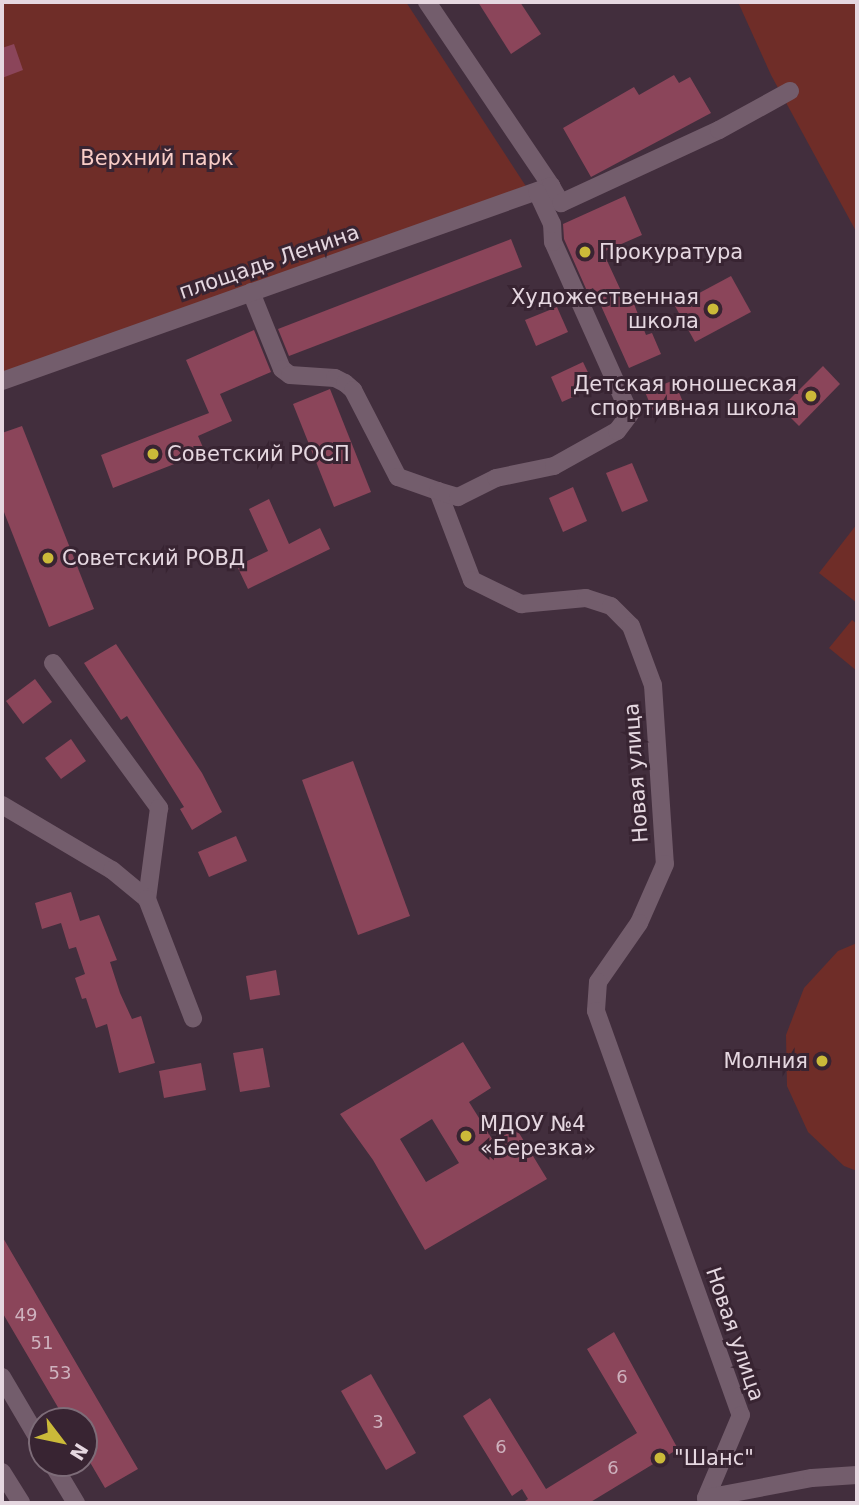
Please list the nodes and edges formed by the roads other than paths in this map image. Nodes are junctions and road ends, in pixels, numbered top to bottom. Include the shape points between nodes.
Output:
1 (427, 2) edge
2 (790, 91) dead end
3 (544, 189) junction
4 (251, 292) junction
5 (2, 380) edge
6 (439, 491) junction
7 (53, 663) dead end
8 (2, 805) edge
9 (147, 899) junction
10 (193, 1018) dead end
11 (2, 1377) edge
12 (28, 1421) edge
13 (2, 1472) edge
14 (857, 1475) edge
15 (60, 1477) edge
16 (702, 1501) edge
17 (21, 1503) edge
18 (76, 1503) edge

1 - 3 street
2 - 3 street via 561,203
3 - 4 street, площадь Ленина
3 - 6 street via 553,242 630,414 617,431 554,466 496,478 458,497
4 - 5 street, площадь Ленина
4 - 6 street via 282,369 290,375 335,378 345,383 353,390 398,477
6 - 16 street, Новая улица via 472,580 521,604 586,598 611,606 631,626 653,685 665,864 639,923 598,982 596,1012 741,1415
7 - 9 street via 159,808
8 - 9 street via 112,870
9 - 10 street
11 - 12 street
13 - 17 street
14 - 16 street, Новая улица via 812,1478
15 - 18 street

